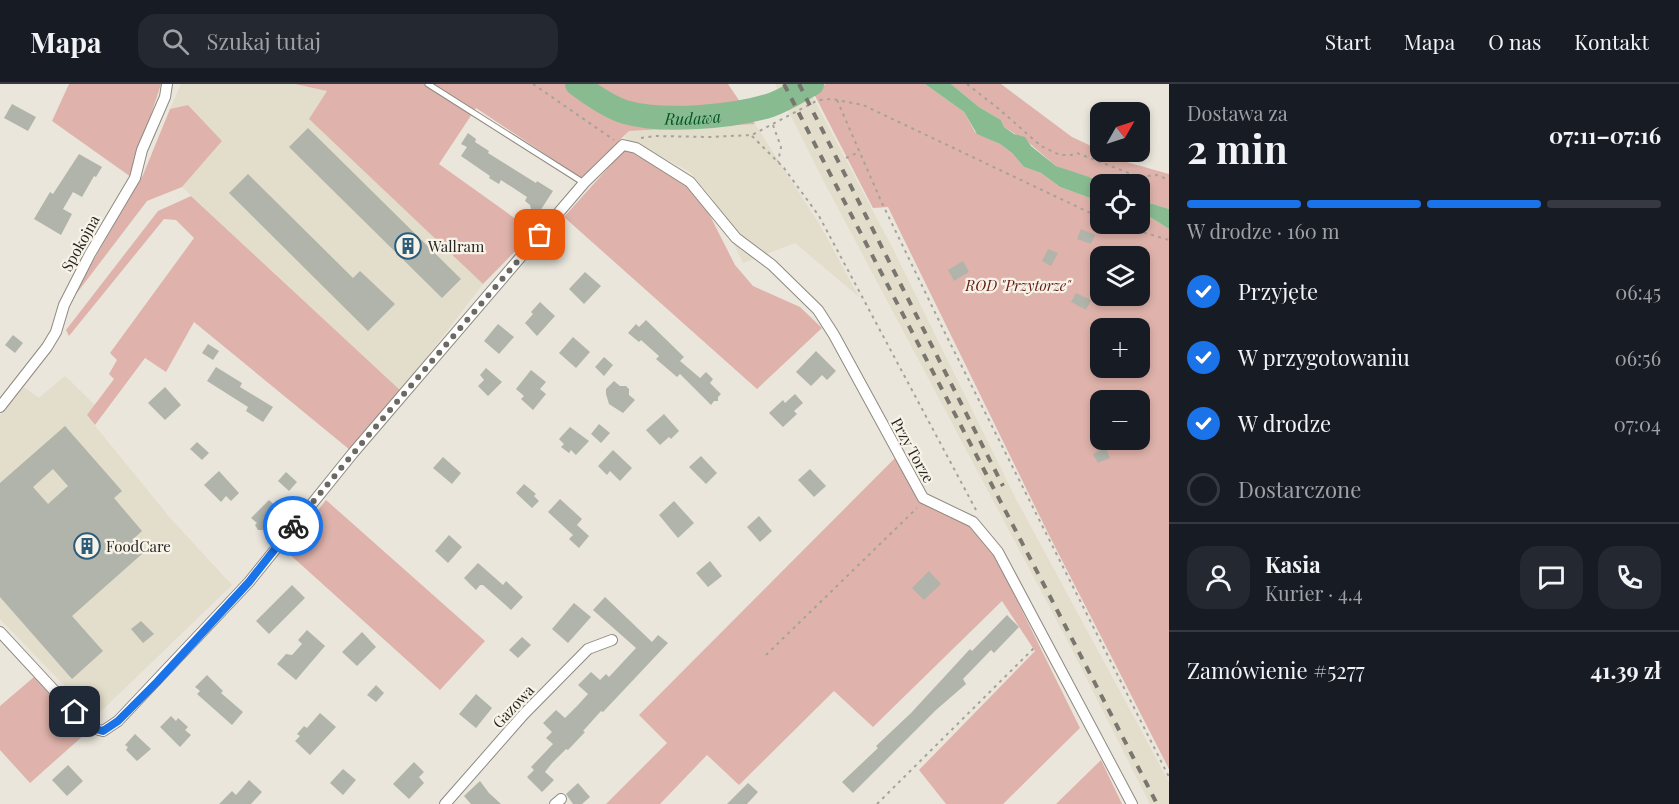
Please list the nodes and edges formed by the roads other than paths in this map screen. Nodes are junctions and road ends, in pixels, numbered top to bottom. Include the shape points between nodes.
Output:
1 (167, 84) edge
2 (428, 84) edge
3 (584, 183) junction
4 (0, 407) edge
5 (0, 632) edge
6 (612, 640) dead end
7 (445, 804) edge
8 (1132, 804) edge

1 - 4 street, Spokojna via 135,178 90,254 64,305 56,332
2 - 3 lane
3 - 5 street via 353,453 249,582 118,721 103,731 88,727
3 - 8 street, Przy Torze via 623,145 636,148 690,182 736,238 772,265 818,310 923,498 973,522 998,552
6 - 7 street, Gazowa via 588,649

